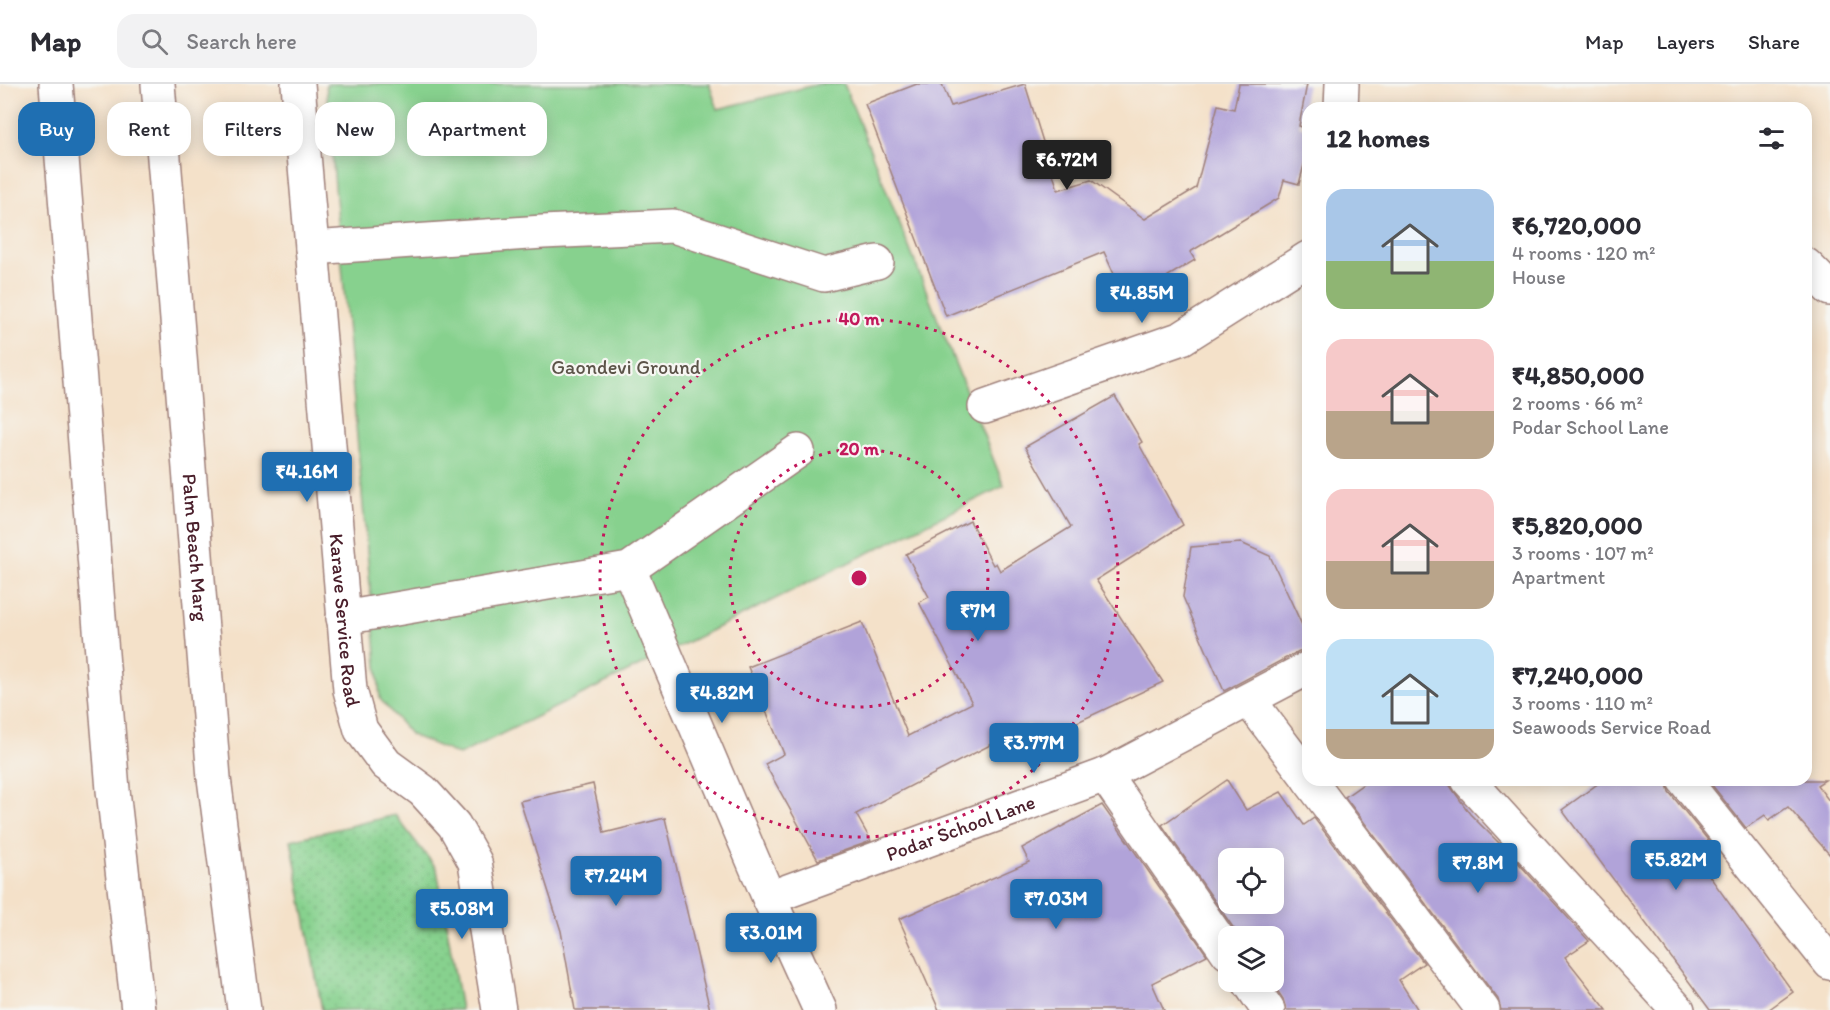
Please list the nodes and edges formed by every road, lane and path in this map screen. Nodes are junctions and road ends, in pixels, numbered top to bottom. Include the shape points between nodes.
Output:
1 (56, 84) edge
2 (158, 84) edge
3 (298, 84) edge
4 (1342, 84) edge
5 (1341, 102) edge
6 (312, 248) junction
7 (877, 262) dead end
8 (1302, 262) edge
9 (1812, 271) edge
10 (1830, 289) edge
11 (985, 407) dead end
12 (798, 451) dead end
13 (629, 569) junction
14 (343, 618) junction
15 (1302, 671) edge
16 (1249, 700) junction
17 (1302, 770) edge
18 (1105, 776) junction
19 (1314, 786) edge
20 (1473, 786) edge
21 (1689, 786) edge
22 (769, 898) junction
23 (1218, 940) edge
24 (1830, 963) edge
25 (1256, 992) edge
26 (138, 1010) edge
27 (244, 1010) edge
28 (499, 1010) edge
29 (820, 1010) edge
30 (1268, 1010) edge
31 (1483, 1010) edge
32 (1678, 1010) edge

1 - 26 street via 113,790
2 - 27 street, Palm Beach Marg via 214,778
3 - 6 street, Karave Service Road
4 - 5 street
6 - 7 street via 673,226 824,275
6 - 14 street, Karave Service Road
8 - 11 street via 1182,338
9 - 10 street
12 - 13 street
13 - 14 street
13 - 22 street
14 - 28 street, Karave Service Road via 350,690 361,730 386,764 423,791 454,825 475,862
15 - 16 street, Podar School Lane
16 - 17 street
16 - 18 street, Podar School Lane
18 - 22 street, Podar School Lane
18 - 23 street
19 - 31 street
20 - 32 street
21 - 24 street
22 - 29 street
25 - 30 street

